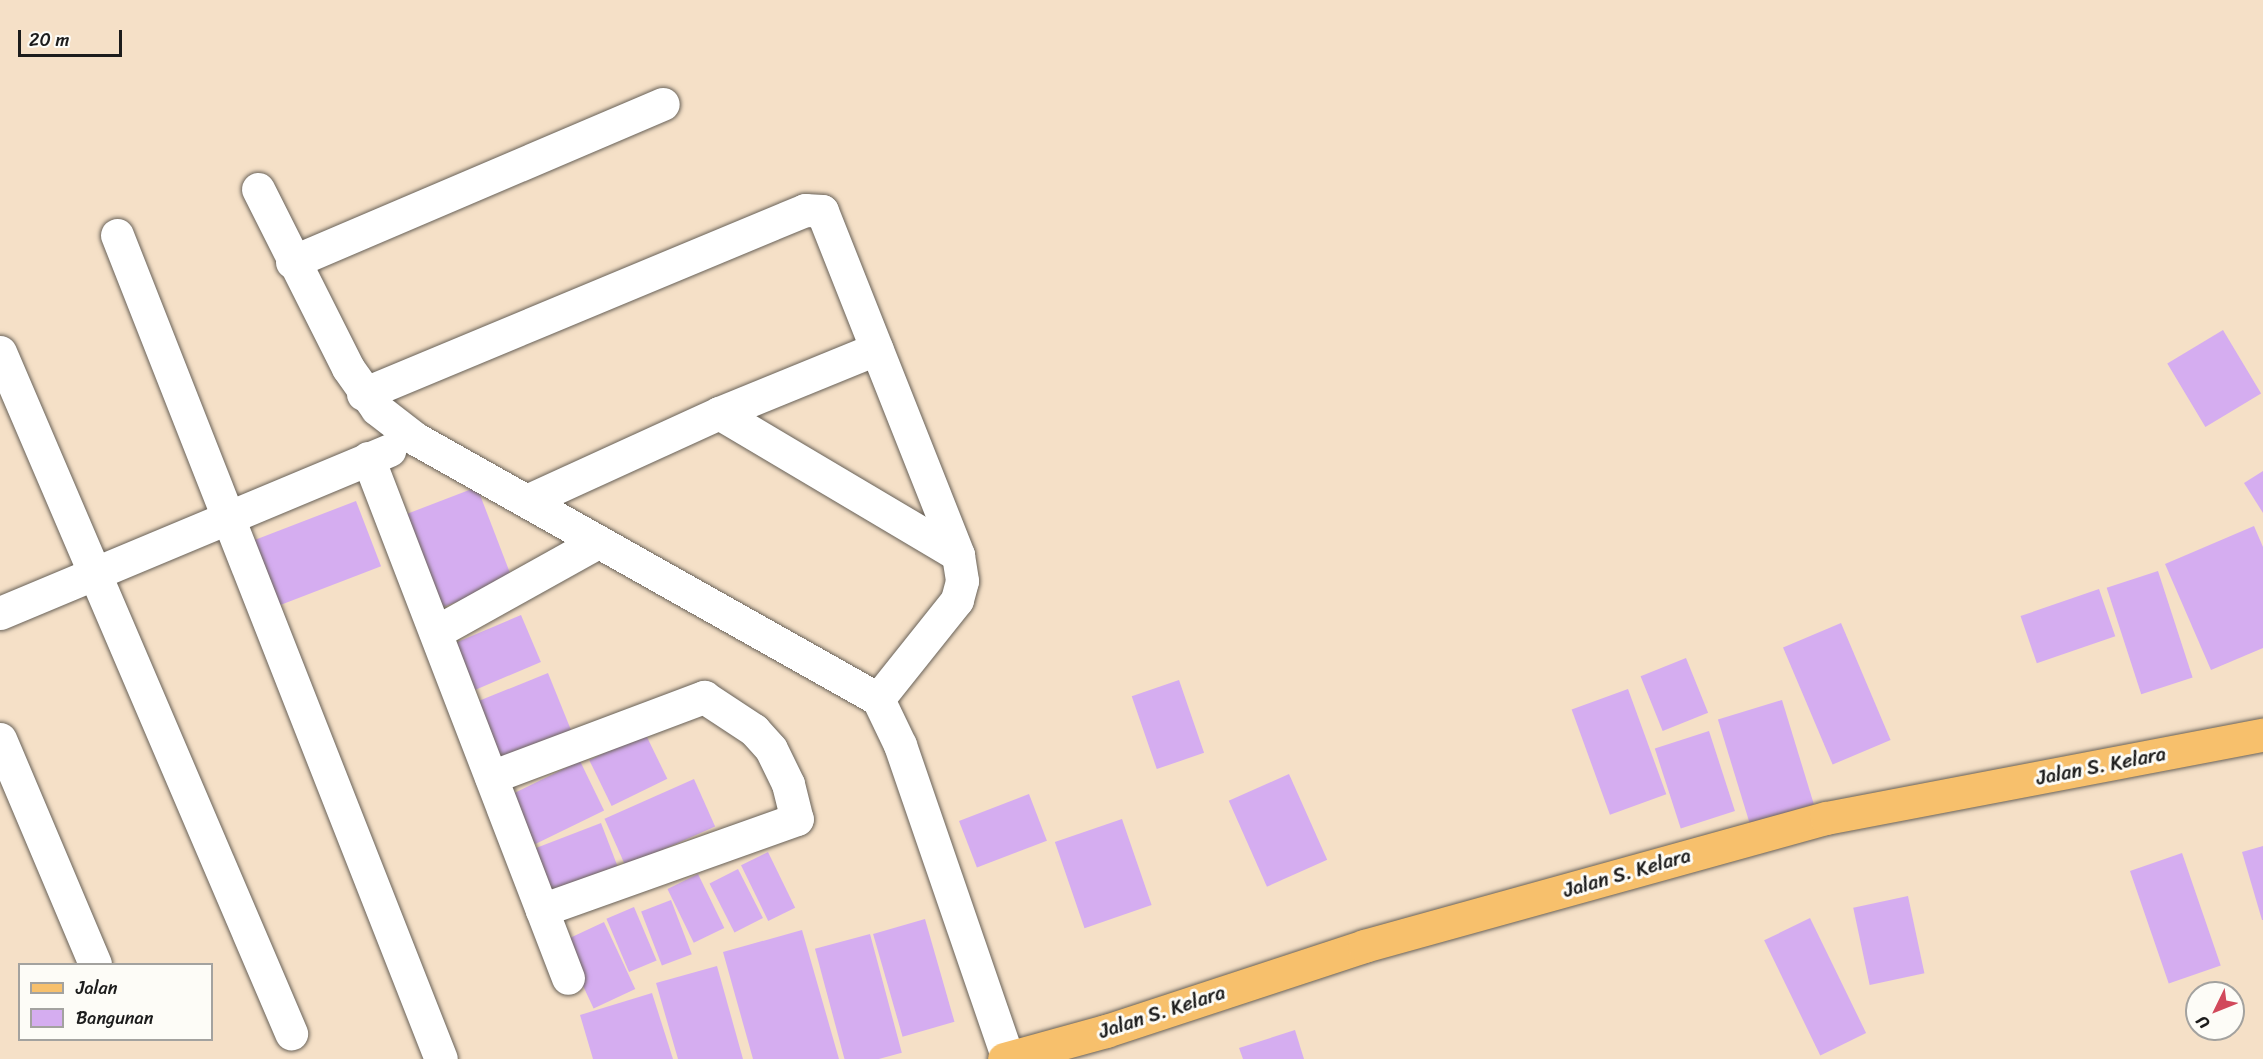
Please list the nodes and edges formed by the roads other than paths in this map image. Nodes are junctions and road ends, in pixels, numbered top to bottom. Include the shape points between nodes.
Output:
1 (663, 104) dead end
2 (258, 189) dead end
3 (117, 235) dead end
4 (292, 262) junction
5 (876, 349) junction
6 (0, 352) edge
7 (363, 394) junction
8 (719, 413) junction
9 (416, 439) junction
10 (368, 458) junction
11 (529, 500) junction
12 (229, 517) junction
13 (598, 542) junction
14 (958, 555) junction
15 (93, 573) junction
16 (0, 613) edge
17 (436, 632) junction
18 (878, 699) junction
19 (2263, 735) edge
20 (0, 739) edge
21 (491, 777) junction
22 (542, 910) junction
23 (95, 963) edge
24 (568, 978) dead end
25 (291, 1033) dead end
26 (1006, 1058) edge
27 (441, 1059) edge

1 - 4 street
2 - 4 street
3 - 12 street
4 - 7 street
5 - 7 street via 833,230 822,211 812,207
5 - 8 street
5 - 14 street
6 - 15 street
7 - 9 street
8 - 11 street
8 - 14 street
9 - 10 street
9 - 11 street
10 - 12 street
10 - 17 street
11 - 13 street
12 - 15 street
12 - 27 street
13 - 17 street
13 - 18 street
14 - 18 street via 962,581 957,600
15 - 16 street
15 - 25 street
17 - 21 street
18 - 26 street via 900,745
19 - 26 main road, Jalan S. Kelara via 1826,818 1364,946 1106,1031
20 - 23 street
21 - 22 street
21 - 22 street via 704,698 754,730 771,749 788,784 797,819
22 - 24 street

